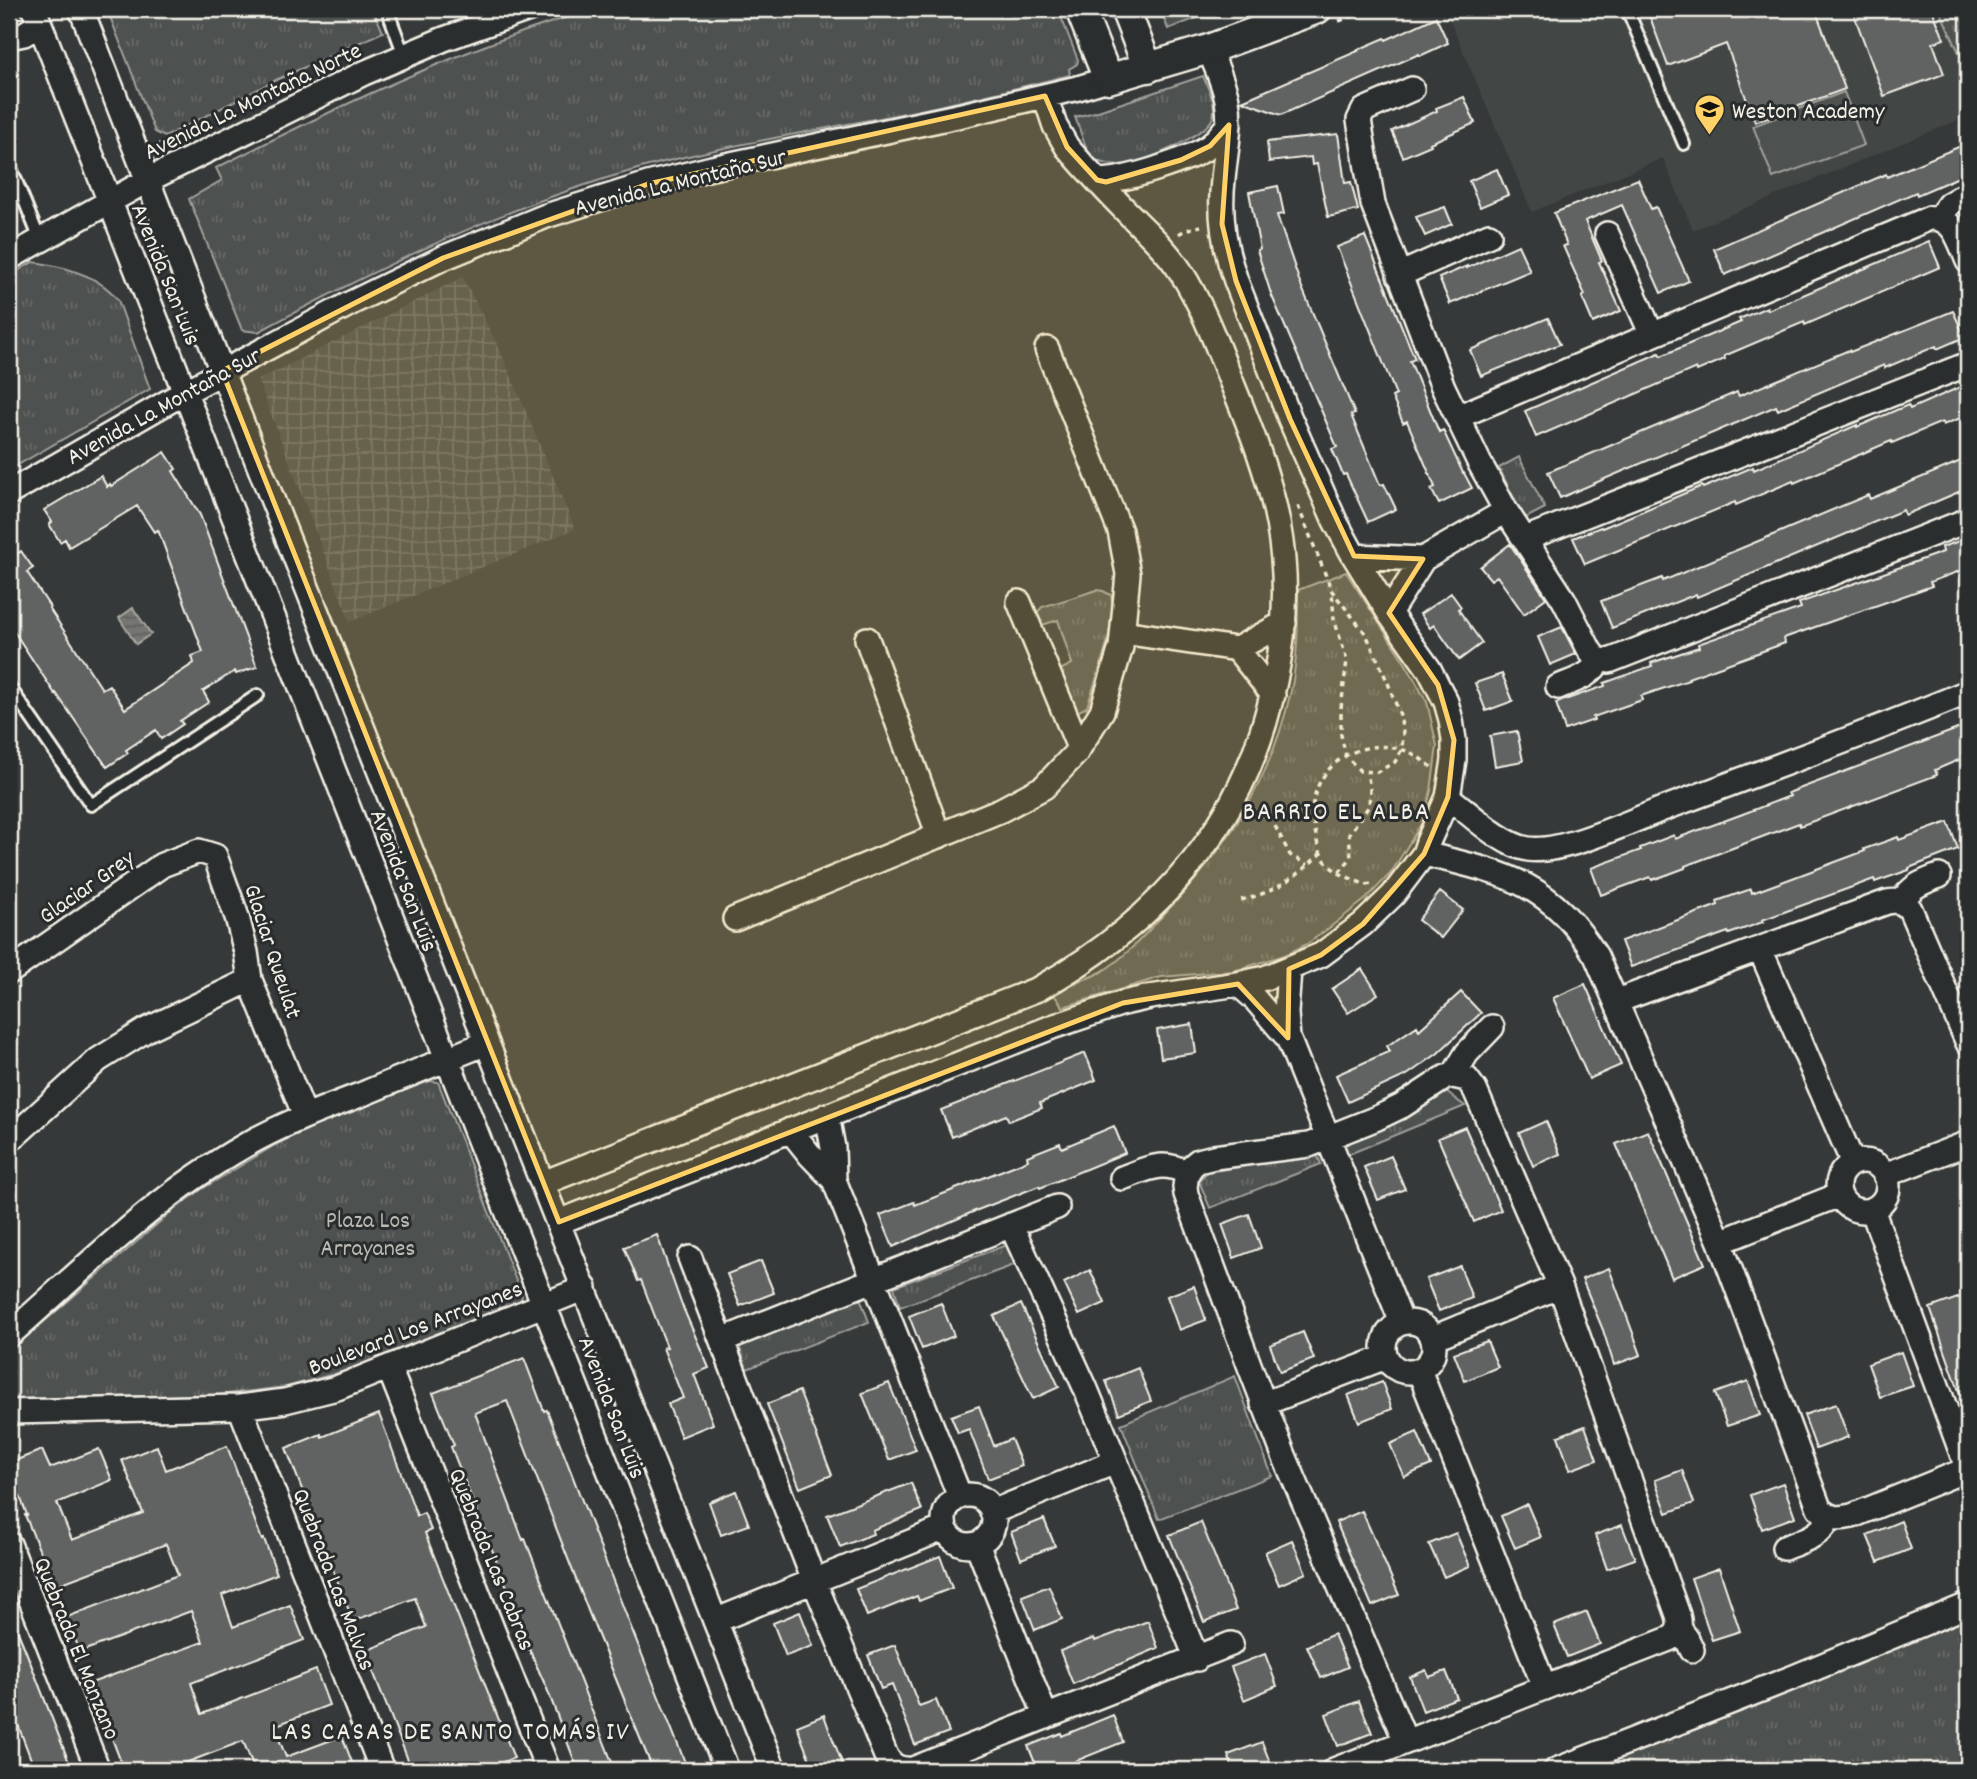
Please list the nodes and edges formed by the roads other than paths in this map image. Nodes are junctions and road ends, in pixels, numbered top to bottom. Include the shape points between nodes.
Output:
1 (81, 9) edge
2 (387, 9) edge
3 (529, 9) edge
4 (1080, 9) edge
5 (1125, 9) edge
6 (1317, 9) edge
7 (1628, 9) edge
8 (37, 16) edge
9 (9, 37) edge
10 (1209, 49) junction
11 (404, 55) junction
12 (1148, 68) junction
13 (1108, 79) junction
14 (1412, 89) dead end
15 (1045, 96) junction
16 (1229, 125) junction
17 (1684, 144) dead end
18 (9, 163) edge
19 (148, 180) junction
20 (1097, 180) junction
21 (1968, 194) edge
22 (110, 202) junction
23 (1940, 218) junction
24 (1607, 234) dead end
25 (1489, 236) dead end
26 (40, 240) junction
27 (9, 258) edge
28 (1968, 261) edge
29 (1399, 275) junction
30 (1652, 335) junction
31 (1047, 349) dead end
32 (1968, 363) edge
33 (222, 371) junction
34 (185, 392) junction
35 (1457, 417) junction
36 (9, 493) edge
37 (1506, 511) junction
38 (1968, 520) edge
39 (1525, 539) junction
40 (1353, 556) junction
41 (1423, 559) junction
42 (1019, 602) dead end
43 (1389, 613) junction
44 (1284, 623) junction
45 (1123, 632) junction
46 (867, 639) dead end
47 (1237, 649) junction
48 (1600, 660) junction
49 (9, 686) edge
50 (1558, 687) dead end
51 (1968, 692) edge
52 (258, 695) dead end
53 (1273, 695) junction
54 (1079, 748) junction
55 (1449, 788) junction
56 (939, 836) junction
57 (199, 851) joint
58 (1424, 854) junction
59 (1939, 876) dead end
60 (1901, 902) junction
61 (735, 919) dead end
62 (1760, 948) junction
63 (1289, 969) junction
64 (9, 972) edge
65 (250, 980) junction
66 (1238, 984) junction
67 (1038, 989) junction
68 (1617, 1001) junction
69 (1052, 1027) junction
70 (1492, 1027) dead end
71 (1288, 1038) junction
72 (487, 1043) junction
73 (1968, 1043) edge
74 (448, 1059) junction
75 (1453, 1076) junction
76 (827, 1115) junction
77 (305, 1116) junction
78 (790, 1130) junction
79 (1328, 1138) junction
80 (9, 1141) edge
81 (1968, 1143) edge
82 (1853, 1163) junction
83 (1187, 1173) junction
84 (1885, 1175) junction
85 (1122, 1178) dead end
86 (834, 1180) junction
87 (543, 1182) junction
88 (1839, 1195) junction
89 (1057, 1207) dead end
90 (1872, 1209) junction
91 (559, 1222) junction
92 (1011, 1226) junction
93 (1720, 1242) junction
94 (690, 1258) dead end
95 (874, 1280) junction
96 (1560, 1286) junction
97 (585, 1288) junction
98 (544, 1305) junction
99 (1402, 1323) junction
100 (9, 1335) edge
101 (1433, 1338) junction
102 (722, 1340) junction
103 (1386, 1357) junction
104 (389, 1368) junction
105 (1419, 1370) junction
106 (1263, 1404) junction
107 (240, 1406) junction
108 (9, 1412) edge
109 (1115, 1462) junction
110 (1968, 1470) edge
111 (960, 1497) junction
112 (992, 1512) junction
113 (1829, 1517) junction
114 (945, 1528) junction
115 (9, 1544) edge
116 (977, 1544) junction
117 (1784, 1548) dead end
118 (814, 1581) junction
119 (1968, 1605) edge
120 (715, 1621) junction
121 (1679, 1628) junction
122 (1231, 1644) dead end
123 (1692, 1650) dead end
124 (1196, 1659) junction
125 (1545, 1688) junction
126 (1046, 1717) junction
127 (1406, 1741) junction
128 (98, 1770) edge
129 (382, 1770) edge
130 (548, 1770) edge
131 (727, 1770) edge
132 (774, 1770) edge
133 (1334, 1770) edge
134 (1556, 1770) edge

1 - 19 street, Avenida San Luis
2 - 11 lane
3 - 11 street, Avenida La Montaña Norte
4 - 13 street
5 - 12 street
6 - 10 street, Avenida La Montaña Sur
7 - 17 lane
8 - 9 street via 24,34
8 - 22 street, Avenida San Luis
10 - 12 street, Avenida La Montaña Sur
10 - 16 street via 1227,99
11 - 19 street, Avenida La Montaña Norte
12 - 13 street, Avenida La Montaña Sur
13 - 15 street, Avenida La Montaña Sur
14 - 29 street via 1364,110 1359,120 1373,204
15 - 20 street via 1059,136
15 - 33 street, Avenida La Montaña Sur via 712,168 597,199 443,258
16 - 20 street via 1210,146 1181,160 1126,177
16 - 40 street via 1221,201 1229,262 1290,419
18 - 26 lane
19 - 22 street, Avenida La Montaña Norte
19 - 33 street, Avenida San Luis
20 - 44 street via 1168,254 1203,311 1255,439 1271,495 1282,552
21 - 23 street via 1949,204
22 - 26 street, Avenida La Montaña Norte
22 - 34 street, Avenida San Luis
23 - 28 street via 1951,226
23 - 30 street via 1924,220
24 - 30 street
25 - 29 street
26 - 27 street, Avenida La Montaña Norte
29 - 35 street
30 - 35 street
31 - 45 street via 1121,531 1128,574
32 - 39 street
33 - 34 street, Avenida La Montaña Sur
33 - 72 street, Avenida San Luis
34 - 36 street, Avenida La Montaña Sur
34 - 74 street, Avenida San Luis
35 - 37 street
37 - 39 street
37 - 41 street
38 - 48 street via 1615,659
39 - 48 street via 1590,651
40 - 41 street
40 - 43 street
41 - 43 street
42 - 54 street
43 - 55 street via 1446,702 1454,740
44 - 47 street
44 - 53 street
45 - 47 street
45 - 54 street via 1102,711
46 - 56 street
47 - 53 street
48 - 50 street via 1587,675
49 - 52 lane via 91,805
51 - 55 street via 1799,759 1553,847 1516,846
53 - 67 street via 1242,786 1216,832 1177,882 1125,932
54 - 56 street via 1044,787
55 - 58 street
56 - 61 street
57 - 64 street, Glaciar Grey via 162,864
57 - 65 street, Glaciar Queulat via 215,856 237,917
58 - 63 street via 1393,895 1363,924 1321,955
58 - 68 street via 1501,874 1553,903 1597,956
59 - 60 street via 1917,884
60 - 62 street via 1887,902
60 - 73 street via 1913,915
62 - 68 street
62 - 82 street
63 - 66 street
63 - 71 street
65 - 77 street, Glaciar Queulat
65 - 80 street via 146,1030 99,1060
66 - 69 street via 1123,1003
66 - 71 street
67 - 69 street
67 - 87 street
68 - 93 street
69 - 76 street
70 - 75 street
71 - 79 street
72 - 74 street
72 - 87 street, Avenida San Luis
74 - 77 street
74 - 98 street, Avenida San Luis
75 - 79 street via 1377,1118
75 - 96 street via 1466,1079 1475,1090
76 - 78 street
76 - 86 street
77 - 100 street via 242,1147 184,1185
78 - 86 street
78 - 91 street
79 - 83 street via 1298,1147 1206,1158
79 - 99 street
81 - 84 street
82 - 84 street via 1872,1163
82 - 88 street via 1840,1176
83 - 85 street via 1162,1165
83 - 106 street via 1186,1194
84 - 90 street via 1886,1195
86 - 95 street
87 - 91 street, Avenida San Luis
88 - 90 street via 1853,1209
88 - 93 street
89 - 92 street
90 - 110 street
91 - 97 street, Avenida San Luis
92 - 95 street
92 - 109 street
93 - 113 street via 1816,1502
94 - 102 street
95 - 102 street
95 - 111 street
96 - 101 street
96 - 121 street
97 - 98 street, Boulevard Los Arrayanes
97 - 120 street, Avenida San Luis
98 - 104 street, Boulevard Los Arrayanes
98 - 131 street, Avenida San Luis
99 - 101 street via 1423,1326
99 - 103 street via 1387,1336
101 - 105 street via 1433,1356
102 - 118 street
103 - 105 street via 1400,1370
103 - 106 street
104 - 107 street, Boulevard Los Arrayanes via 316,1394
104 - 130 street, Quebrada Las Cabras
105 - 125 street
106 - 127 street
107 - 108 street, Boulevard Los Arrayanes
107 - 129 street, Quebrada Las Malvas
109 - 112 street
109 - 124 street
110 - 113 street via 1852,1516
111 - 112 street via 979,1498
111 - 114 street via 946,1510
112 - 116 street via 992,1531
113 - 117 street via 1820,1532
114 - 116 street via 958,1543
114 - 118 street
115 - 128 street, Quebrada El Manzano
116 - 126 street
118 - 120 street
118 - 126 street via 886,1756 897,1768 913,1769
119 - 134 street
120 - 132 street, Avenida San Luis
121 - 123 street
121 - 125 street via 1674,1637
122 - 124 street
124 - 126 street
125 - 127 street
127 - 133 street

